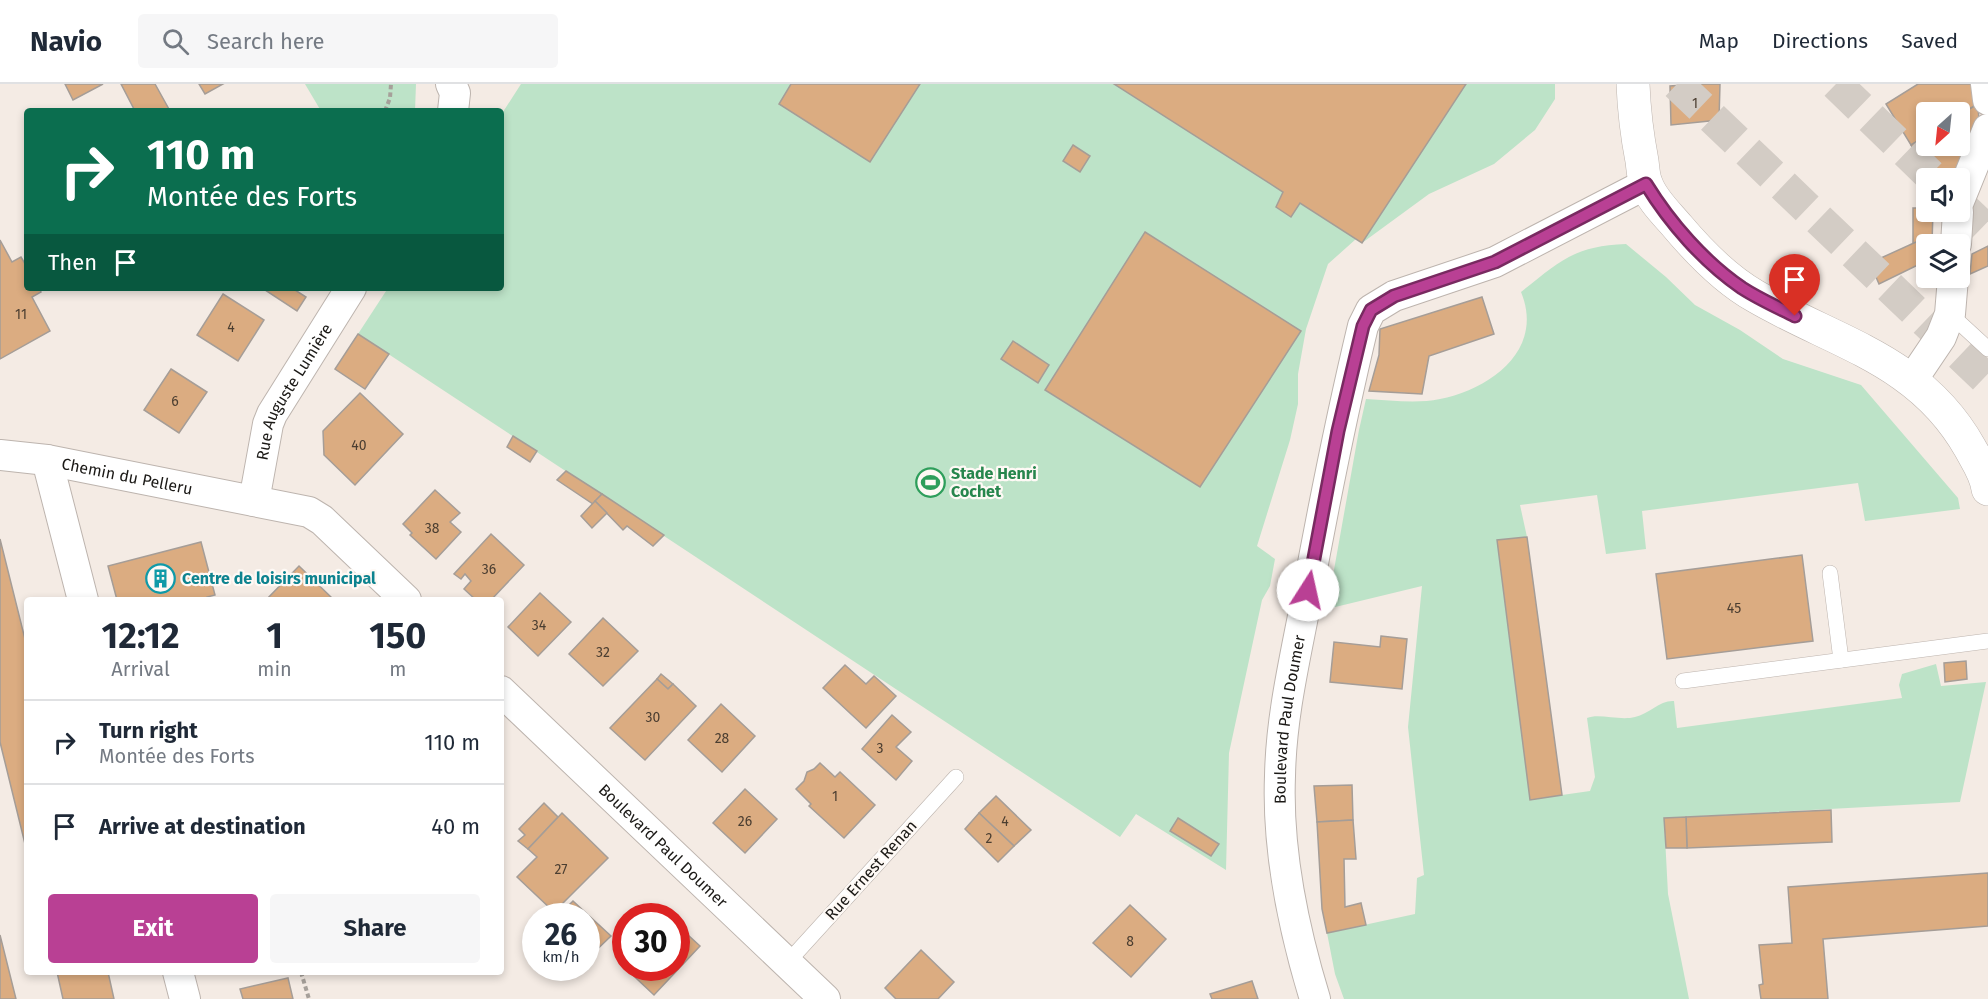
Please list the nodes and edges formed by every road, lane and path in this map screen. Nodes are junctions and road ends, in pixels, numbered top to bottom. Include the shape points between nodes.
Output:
1 (391, 84) edge
2 (451, 84) edge
3 (1633, 84) edge
4 (1986, 84) edge
5 (1988, 100) edge
6 (386, 108) edge
7 (453, 108) edge
8 (1988, 129) edge
9 (1970, 174) edge
10 (1646, 184) junction
11 (1952, 288) edge
12 (349, 291) edge
13 (1950, 314) junction
14 (1988, 349) edge
15 (1911, 380) junction
16 (0, 455) edge
17 (47, 460) junction
18 (1988, 489) edge
19 (254, 501) junction
20 (1830, 573) dead end
21 (82, 597) edge
22 (402, 597) edge
23 (1988, 641) edge
24 (1840, 660) junction
25 (1683, 681) dead end
26 (504, 694) edge
27 (956, 777) dead end
28 (787, 963) junction
29 (179, 975) edge
30 (302, 975) edge
31 (185, 999) edge
32 (309, 999) edge
33 (825, 999) edge
34 (1315, 999) edge

1 - 6 path
2 - 7 street via 455,93
3 - 10 street
4 - 5 street
8 - 9 street
10 - 15 street via 1695,247 1740,287 1872,355
10 - 34 street, Boulevard Paul Doumer via 1495,262 1394,296 1371,310 1363,326 1338,431 1283,727 1280,778 1287,878 1293,920
11 - 13 street
12 - 19 street, Rue Auguste Lumière via 272,414
13 - 14 lane
13 - 15 street via 1941,337
15 - 18 street via 1942,409 1965,439 1987,478
16 - 17 street, Chemin du Pelleru
17 - 19 street, Chemin du Pelleru
17 - 21 street
19 - 22 street via 309,512
20 - 24 lane
23 - 24 lane
24 - 25 lane
26 - 28 street, Boulevard Paul Doumer
27 - 28 lane, Rue Ernest Renan
28 - 33 street, Boulevard Paul Doumer
29 - 31 street
30 - 32 path

